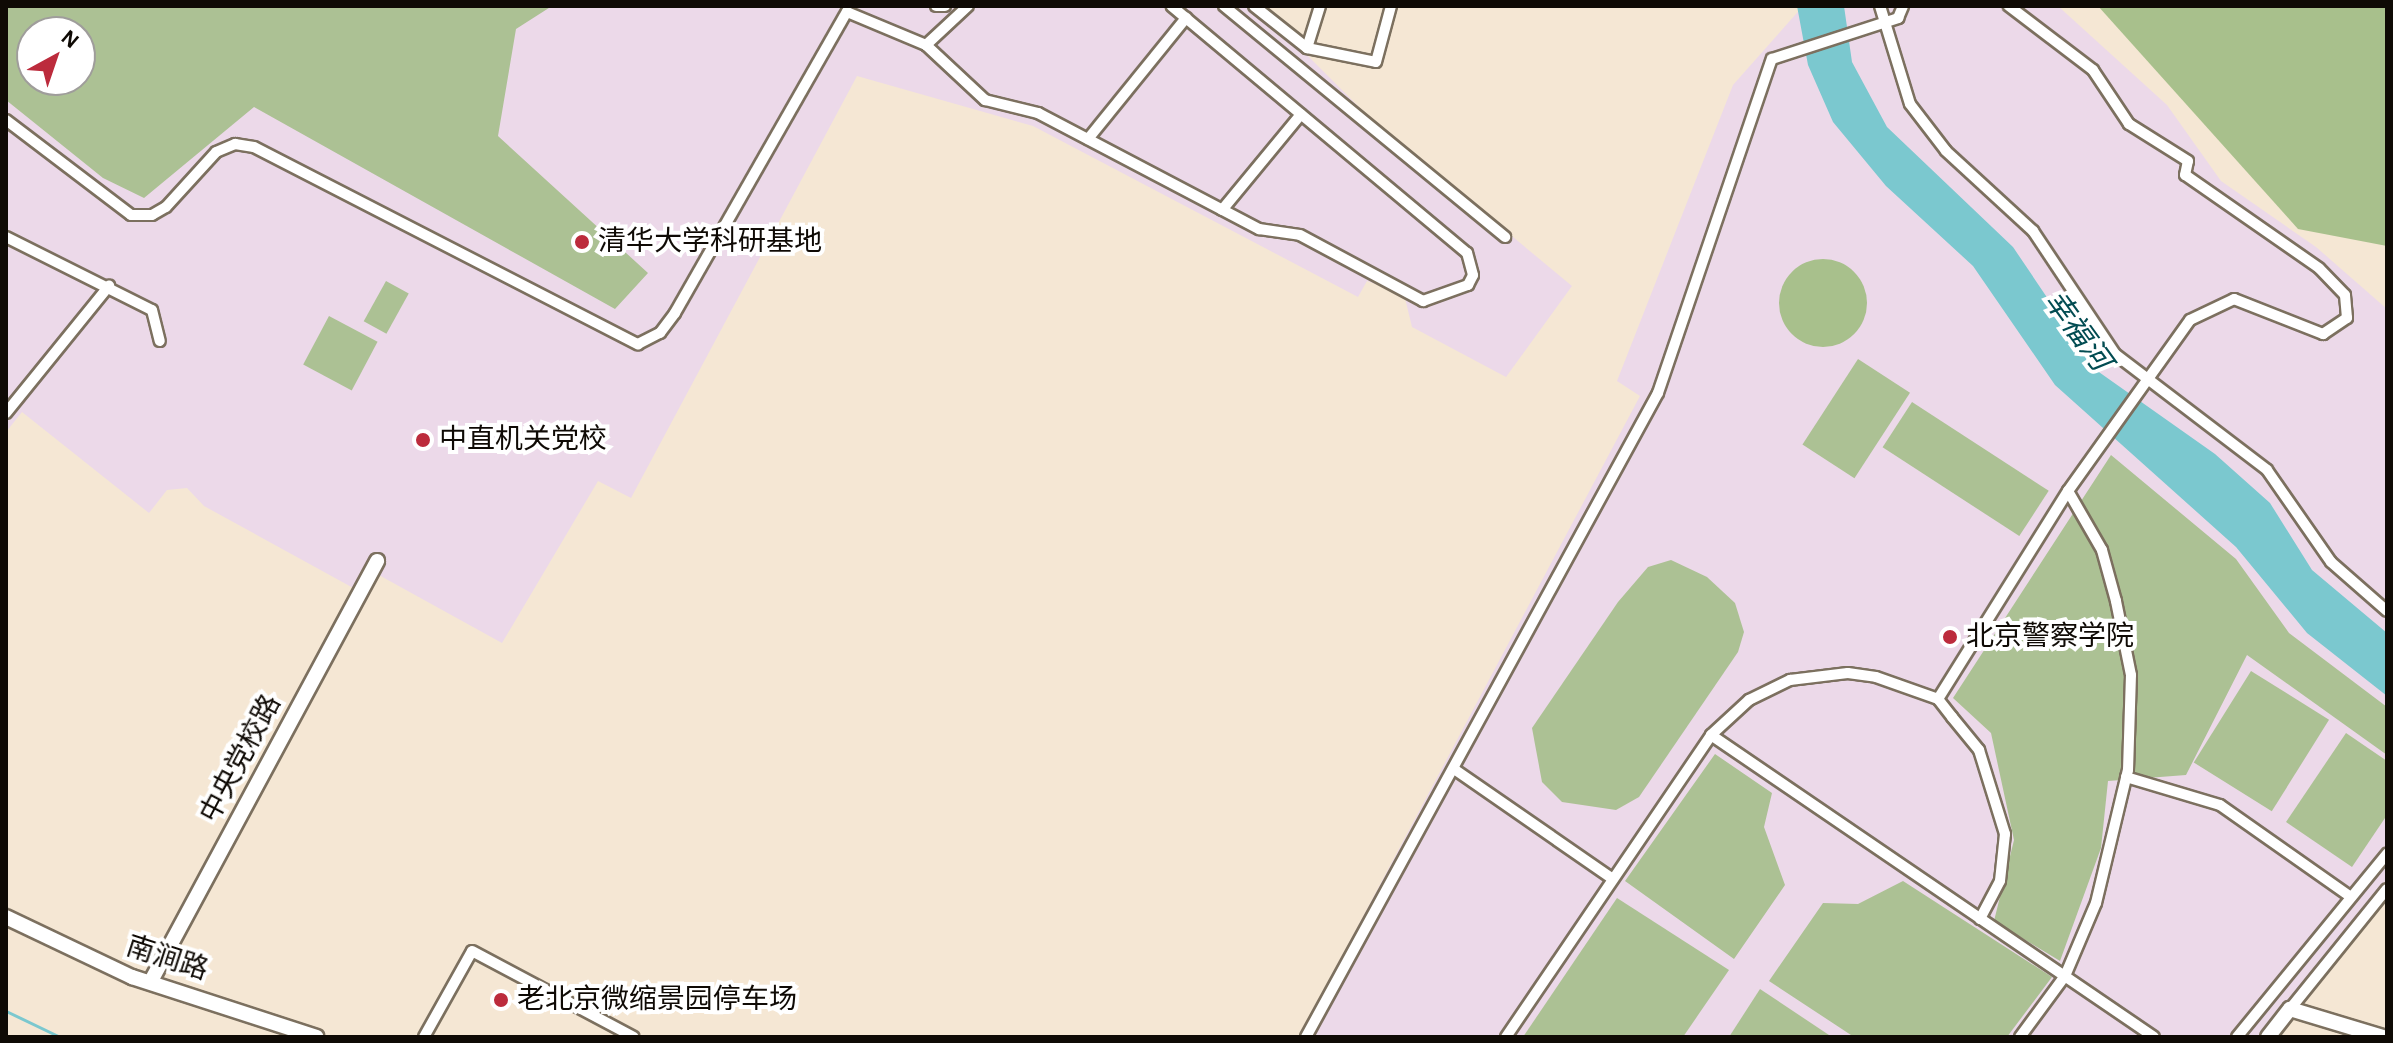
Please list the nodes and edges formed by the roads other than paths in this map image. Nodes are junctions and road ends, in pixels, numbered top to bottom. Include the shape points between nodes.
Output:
1 (936, 6) edge
2 (945, 6) edge
3 (968, 6) edge
4 (1172, 6) edge
5 (1224, 6) edge
6 (1254, 6) edge
7 (1320, 6) edge
8 (1391, 6) edge
9 (1880, 6) edge
10 (1903, 6) edge
11 (2009, 6) edge
12 (842, 11) edge
13 (1186, 18) junction
14 (1881, 25) junction
15 (926, 45) junction
16 (1307, 48) junction
17 (1301, 114) junction
18 (6, 120) edge
19 (1088, 139) junction
20 (1222, 210) junction
21 (6, 237) edge
22 (1505, 237) dead end
23 (109, 286) junction
24 (160, 341) dead end
25 (2148, 379) junction
26 (6, 413) edge
27 (2068, 491) junction
28 (377, 561) dead end
29 (2387, 611) edge
30 (1938, 699) junction
31 (1711, 735) junction
32 (1454, 769) junction
33 (2126, 777) junction
34 (2387, 854) edge
35 (1613, 879) junction
36 (2387, 889) edge
37 (2351, 897) junction
38 (6, 917) edge
39 (1980, 919) junction
40 (2065, 976) junction
41 (151, 981) junction
42 (2290, 1009) junction
43 (2334, 1030) edge
44 (1308, 1036) edge
45 (317, 1037) edge
46 (424, 1037) edge
47 (634, 1037) edge
48 (1506, 1037) edge
49 (2020, 1037) edge
50 (2154, 1037) edge
51 (2237, 1037) edge
52 (2268, 1037) edge
53 (2383, 1037) edge

1 - 2 street
3 - 15 street
4 - 13 street
5 - 22 street
6 - 16 street
7 - 16 street
8 - 16 street via 1376,62
9 - 14 street
10 - 14 street via 1898,18
11 - 25 street via 2093,70 2129,124 2188,161 2185,175 2277,237 2345,295 2347,318 2323,334 2234,299 2190,320
12 - 15 street
12 - 18 street via 675,313 660,333 638,344 254,147 235,144 216,152 166,207 152,215 131,215
13 - 17 street
13 - 19 street
14 - 25 street via 1919,116 1946,151 2033,231 2115,354
14 - 32 street via 1772,59 1658,393
15 - 19 street via 985,100 1038,113
17 - 20 street
17 - 20 street via 1467,253 1473,275 1468,285 1423,301 1300,235 1259,229
19 - 20 street
21 - 23 street
23 - 24 street via 152,310
23 - 26 street
25 - 27 street
25 - 29 street via 2267,470 2331,562
27 - 30 street
27 - 33 street via 2102,550 2128,660
28 - 41 street, 中央党校路
30 - 31 street via 1876,677 1822,674 1766,688
30 - 39 street via 1979,750 2005,834 2000,881
31 - 35 street
31 - 39 street
32 - 35 street
32 - 44 street
33 - 37 street via 2220,805
33 - 40 street via 2096,903
34 - 37 street
35 - 48 street
36 - 42 street
37 - 51 street via 2256,1021
38 - 41 street, 南涧路 via 89,959
39 - 40 street
40 - 49 street
40 - 50 street
41 - 45 street, 南涧路
42 - 43 street
42 - 52 street
43 - 53 street
46 - 47 street via 472,951

